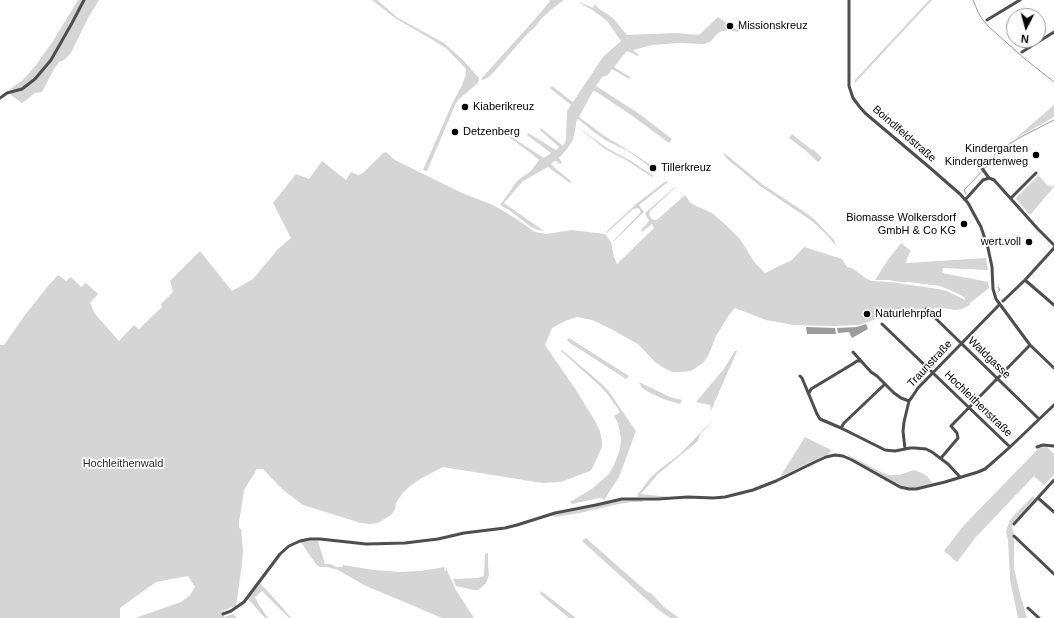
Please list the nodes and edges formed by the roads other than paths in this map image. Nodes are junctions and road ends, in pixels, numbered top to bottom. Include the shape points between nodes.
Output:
1 (84, 0) edge
2 (849, 0) edge
3 (1020, 0) edge
4 (987, 20) dead end
5 (1054, 32) edge
6 (1022, 52) dead end
7 (0, 98) edge
8 (987, 160) dead end
9 (1036, 173) dead end
10 (989, 178) junction
11 (1011, 198) junction
12 (965, 200) junction
13 (1054, 246) edge
14 (1025, 280) junction
15 (1003, 301) dead end
16 (999, 305) junction
17 (1054, 305) edge
18 (926, 309) dead end
19 (882, 324) dead end
20 (961, 344) junction
21 (1030, 345) junction
22 (853, 352) dead end
23 (861, 361) junction
24 (1054, 368) edge
25 (932, 373) junction
26 (800, 376) dead end
27 (998, 378) junction
28 (885, 384) junction
29 (809, 393) junction
30 (909, 401) junction
31 (1054, 405) edge
32 (969, 408) junction
33 (1039, 419) junction
34 (841, 428) junction
35 (1054, 446) edge
36 (1010, 447) junction
37 (1038, 447) dead end
38 (905, 449) junction
39 (941, 458) junction
40 (960, 477) junction
41 (1054, 480) edge
42 (1038, 498) junction
43 (1054, 512) edge
44 (1014, 524) dead end
45 (1014, 536) dead end
46 (1054, 574) edge
47 (1028, 608) dead end
48 (222, 614) dead end
49 (1039, 618) edge

1 - 7 street via 51,60 35,79 22,89
2 - 12 street, Boindlfeldstraße via 849,79 856,102 865,113
3 - 4 street
5 - 6 street
8 - 10 street via 982,169
9 - 11 street
10 - 11 street
10 - 12 street via 983,180
11 - 13 street
12 - 16 street, Boindlfeldstraße via 976,216 988,248 993,289
13 - 14 street
14 - 15 street
14 - 17 street
16 - 20 street, Traunstraße
16 - 21 street, Boindlfeldstraße
18 - 20 street, Waldgasse
19 - 25 street, Hochleithenstraße
20 - 25 street, Traunstraße
20 - 27 street, Waldgasse
21 - 24 street, Boindlfeldstraße
21 - 27 street
22 - 23 street
23 - 28 street
23 - 29 street via 811,389
25 - 30 street, Traunstraße
25 - 32 street, Hochleithenstraße
26 - 29 street
27 - 32 street
27 - 33 street, Waldgasse
28 - 30 street via 897,395
28 - 34 street
29 - 34 street via 819,418
30 - 38 street, Traunstraße via 904,422
31 - 33 street
32 - 36 street, Hochleithenstraße
32 - 39 street via 952,426 958,438
33 - 36 street
34 - 38 street via 886,450
35 - 37 street
36 - 40 street via 985,469
38 - 39 street via 926,449
39 - 40 street
40 - 48 street via 923,488 908,489 896,485 847,457 831,456 817,460 765,486 725,497 622,499 555,512 505,528 405,543 354,544 320,539 305,540 285,549 244,602
41 - 42 street
42 - 43 street
42 - 44 street
45 - 46 street
47 - 49 street

